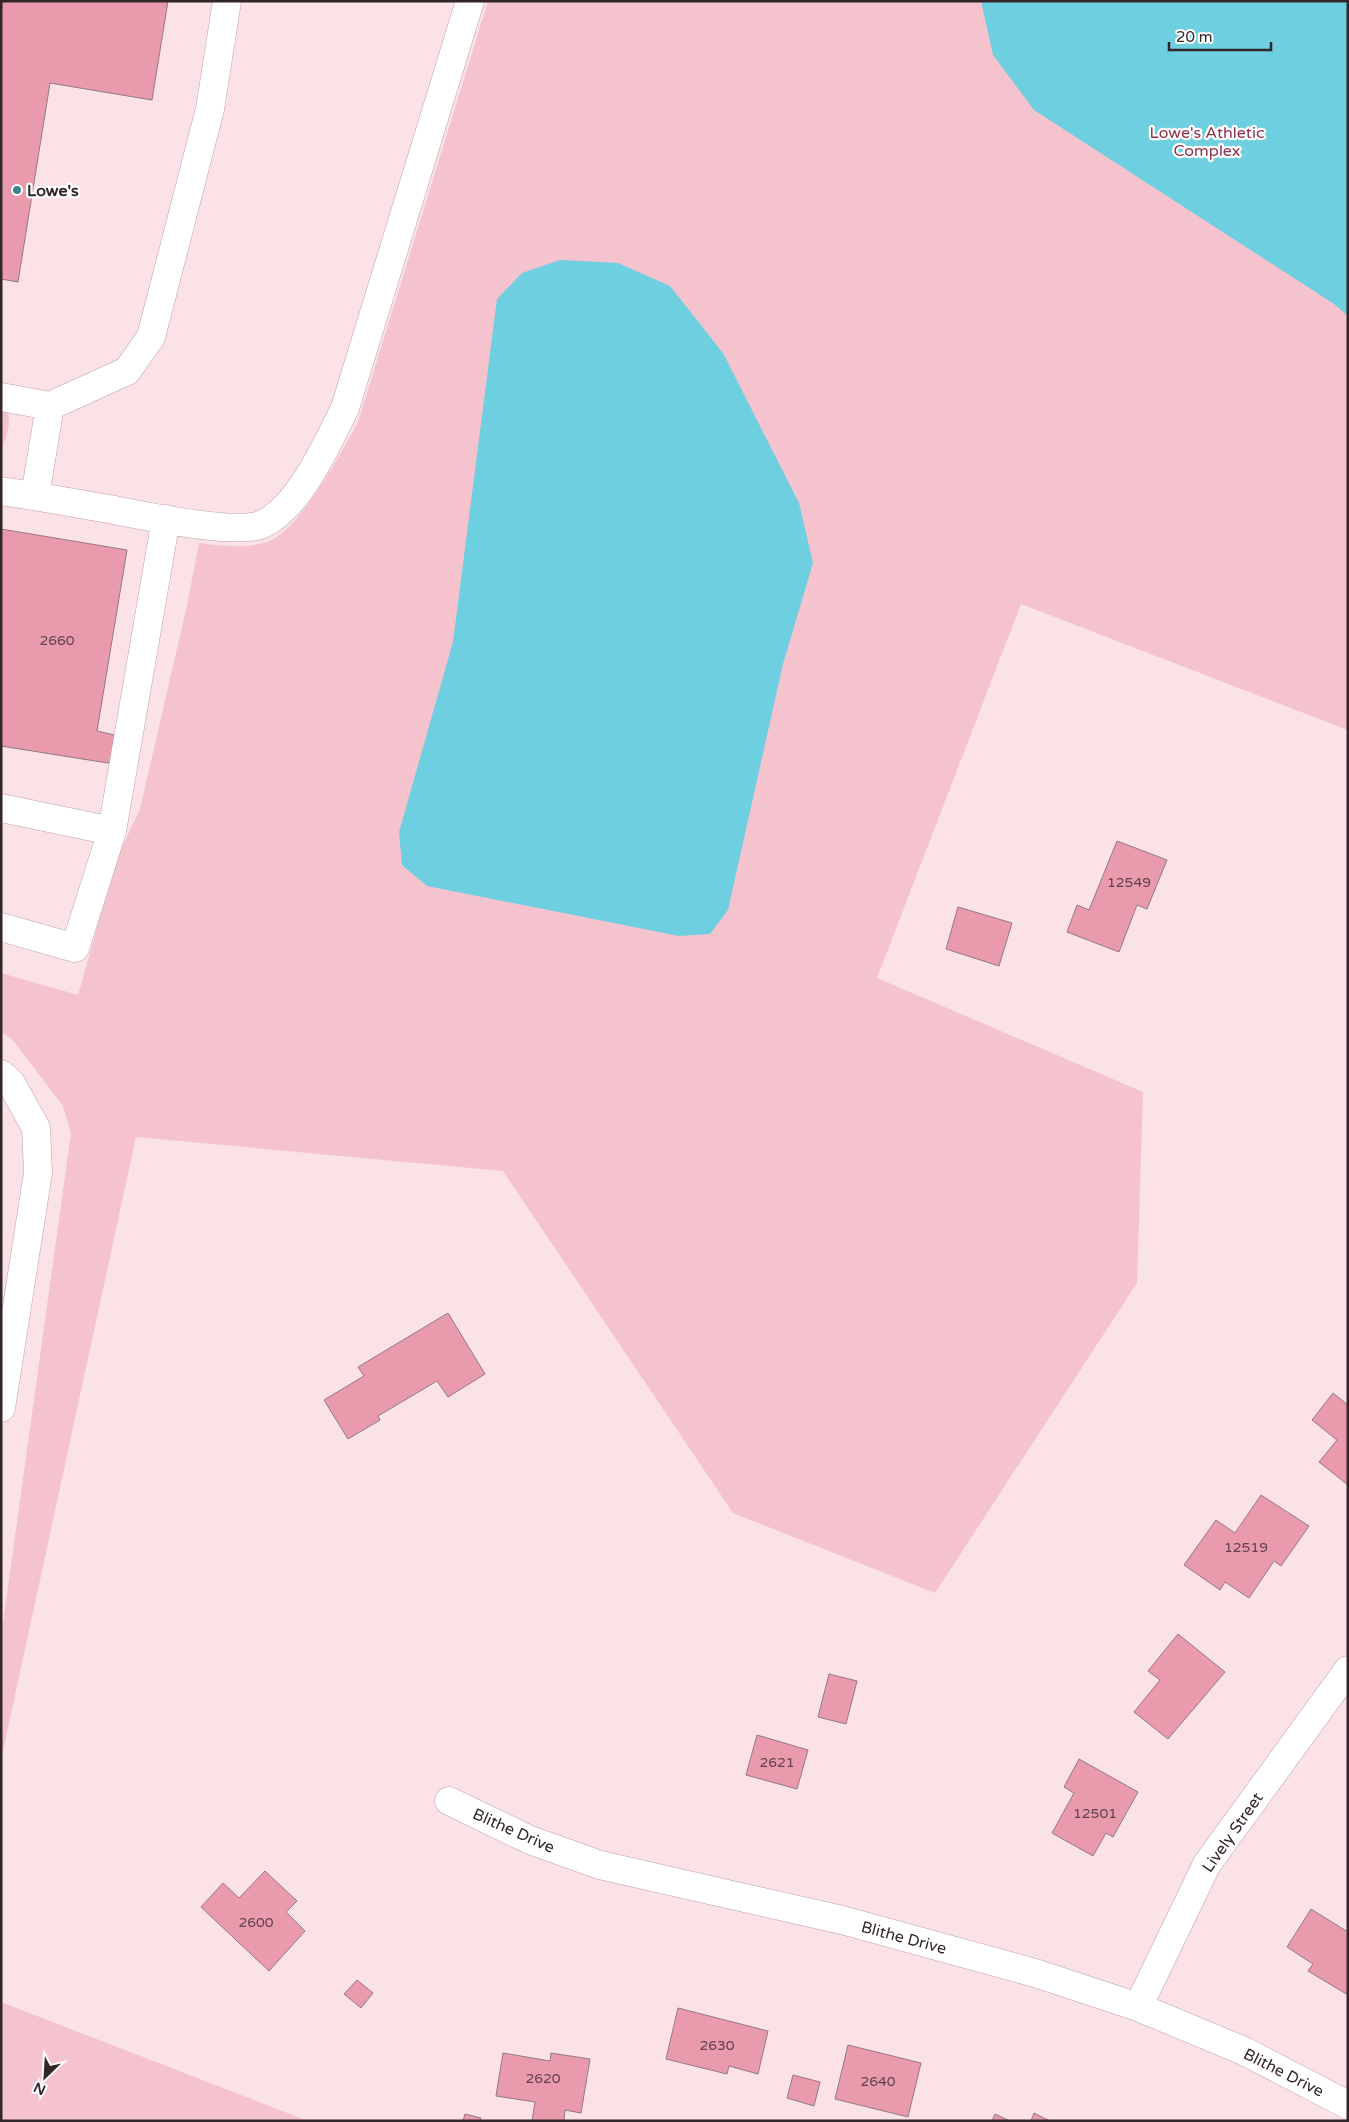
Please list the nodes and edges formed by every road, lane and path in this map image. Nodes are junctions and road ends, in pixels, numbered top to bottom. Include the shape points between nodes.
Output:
1 (228, 1) edge
2 (470, 1) edge
3 (1, 397) edge
4 (50, 406) junction
5 (1, 490) edge
6 (35, 496) junction
7 (166, 519) junction
8 (1, 808) edge
9 (112, 831) junction
10 (1, 927) edge
11 (1, 1074) edge
12 (1, 1408) edge
13 (1348, 1670) edge
14 (449, 1801) dead end
15 (1138, 2007) junction
16 (1348, 2105) edge

1 - 4 street via 210,109 151,337 127,371
2 - 7 street via 345,408 314,470 283,509 262,524 230,528
3 - 4 street
4 - 6 street
5 - 6 street
6 - 7 street
7 - 9 street
8 - 9 street
9 - 10 street via 75,948
11 - 12 street via 11,1083 36,1128 38,1173
13 - 15 street, Lively Street via 1207,1864
14 - 15 street, Blithe Drive via 530,1840 600,1865 842,1920 1035,1972
15 - 16 street, Blithe Drive via 1244,2051

